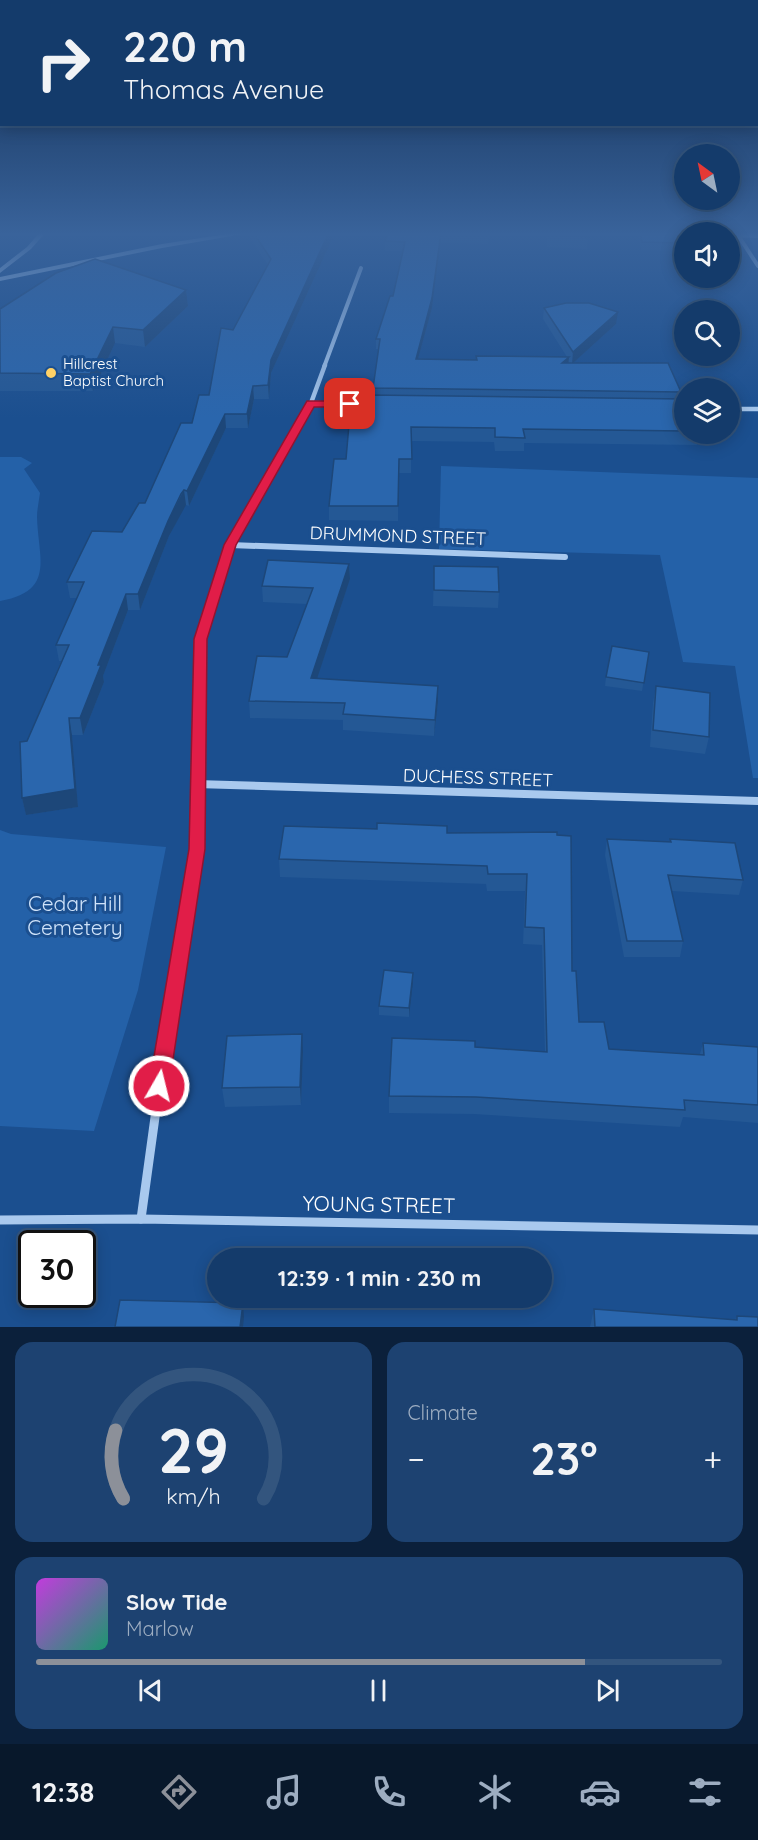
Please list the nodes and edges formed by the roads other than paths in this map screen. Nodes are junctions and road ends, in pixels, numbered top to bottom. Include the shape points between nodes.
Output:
1 (351, 294) edge
2 (311, 404) junction
3 (389, 405) edge
4 (740, 409) edge
5 (758, 409) edge
6 (230, 545) junction
7 (565, 557) dead end
8 (196, 784) junction
9 (758, 801) edge
10 (141, 1219) junction
11 (0, 1220) edge
12 (758, 1230) edge

1 - 2 street
2 - 3 street
2 - 6 street
4 - 5 street
6 - 7 street, DRUMMOND STREET
6 - 8 street via 200,639
8 - 9 street, DUCHESS STREET
8 - 10 street via 197,849 168,1020
10 - 11 street, YOUNG STREET
10 - 12 street, YOUNG STREET

